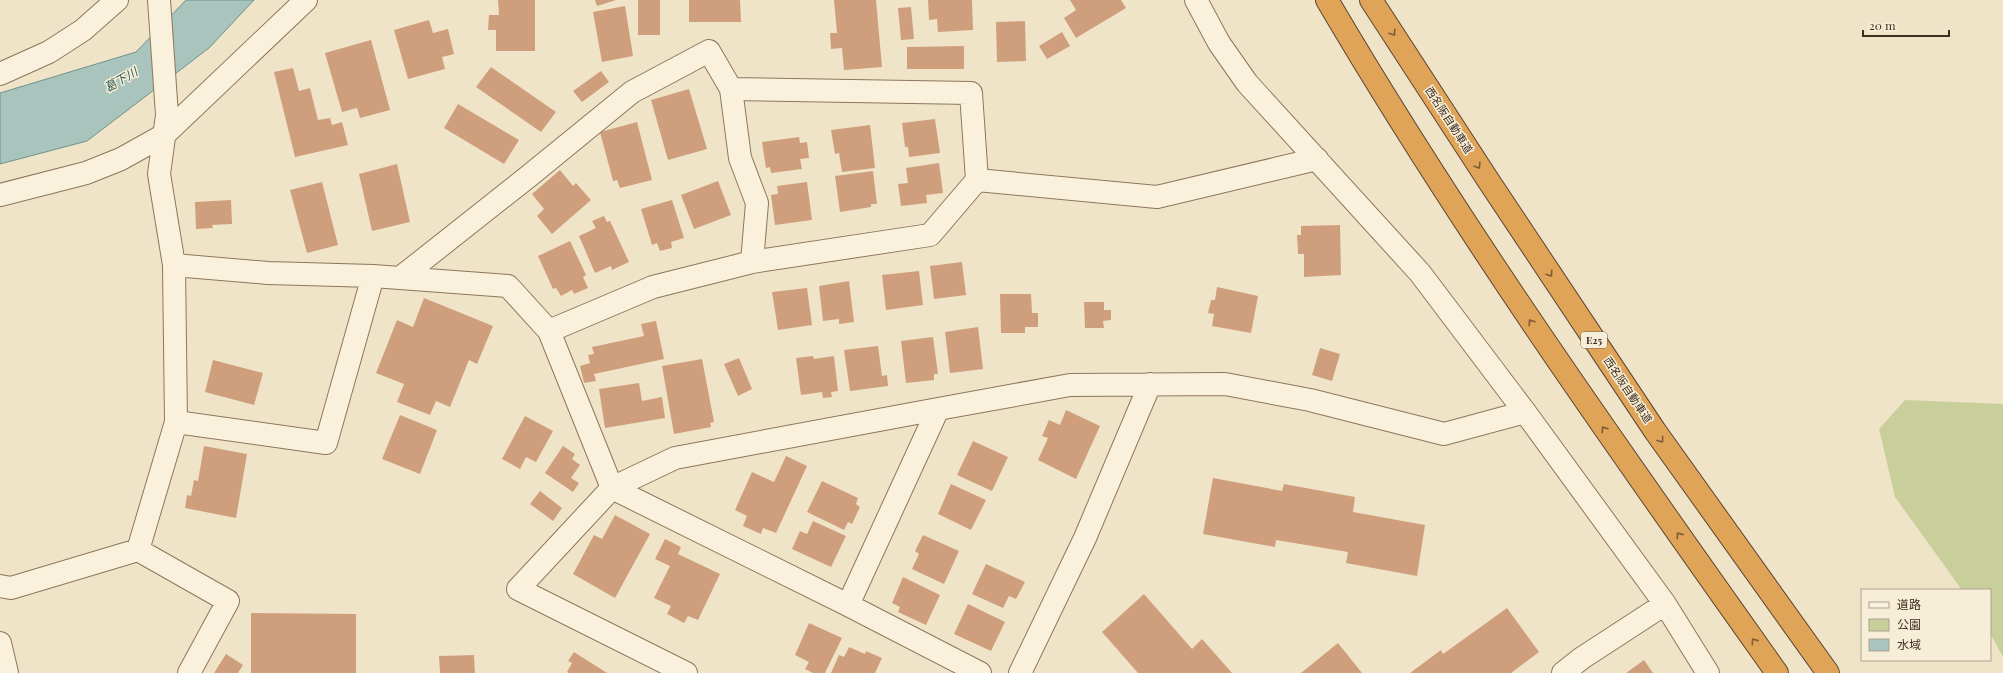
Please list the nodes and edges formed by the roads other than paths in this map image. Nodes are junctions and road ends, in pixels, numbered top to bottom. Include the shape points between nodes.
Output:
1 (116, 0) edge
2 (159, 0) edge
3 (306, 0) edge
4 (1196, 0) edge
5 (1327, 0) edge
6 (1372, 0) edge
7 (0, 74) edge
8 (731, 89) junction
9 (166, 125) junction
10 (1317, 159) junction
11 (977, 180) junction
12 (0, 196) edge
13 (752, 262) junction
14 (174, 265) junction
15 (373, 276) junction
16 (400, 278) junction
17 (549, 331) junction
18 (1150, 384) junction
19 (938, 409) junction
20 (1525, 412) junction
21 (176, 422) junction
22 (612, 488) junction
23 (138, 550) junction
24 (0, 586) edge
25 (1665, 604) junction
26 (848, 605) junction
27 (0, 643) edge
28 (7, 673) edge
29 (189, 673) edge
30 (686, 673) edge
31 (980, 673) edge
32 (1020, 673) edge
33 (1563, 673) edge
34 (1708, 673) edge
35 (1777, 673) edge
36 (1828, 673) edge

1 - 7 street via 83,30 49,52
2 - 9 street
3 - 9 street
4 - 10 street via 1219,43 1247,83
35 -> 5 highway via 1508,288 1362,60
6 -> 36 highway, 西名阪自動車道 / E25 via 1655,431
8 - 11 street via 971,93
8 - 13 street via 740,158 757,202
8 - 16 street via 708,51 632,92
9 - 12 street via 121,159 86,172
9 - 14 street via 159,174
10 - 11 street via 1157,197
10 - 20 street via 1420,273
11 - 13 street via 930,235
13 - 17 street via 653,287
14 - 15 street via 268,273
14 - 21 street
15 - 16 street
15 - 21 street via 326,442
16 - 17 street via 508,286
17 - 22 street
18 - 19 street via 1070,385
18 - 20 street via 1225,384 1310,400 1444,434
18 - 32 street via 1085,538
19 - 22 street via 675,458
19 - 26 street
20 - 25 street
21 - 23 street
22 - 26 street
22 - 30 street via 518,589
23 - 24 street via 11,588
23 - 29 street via 228,601
25 - 33 street
25 - 34 street
26 - 31 street
27 - 28 street

